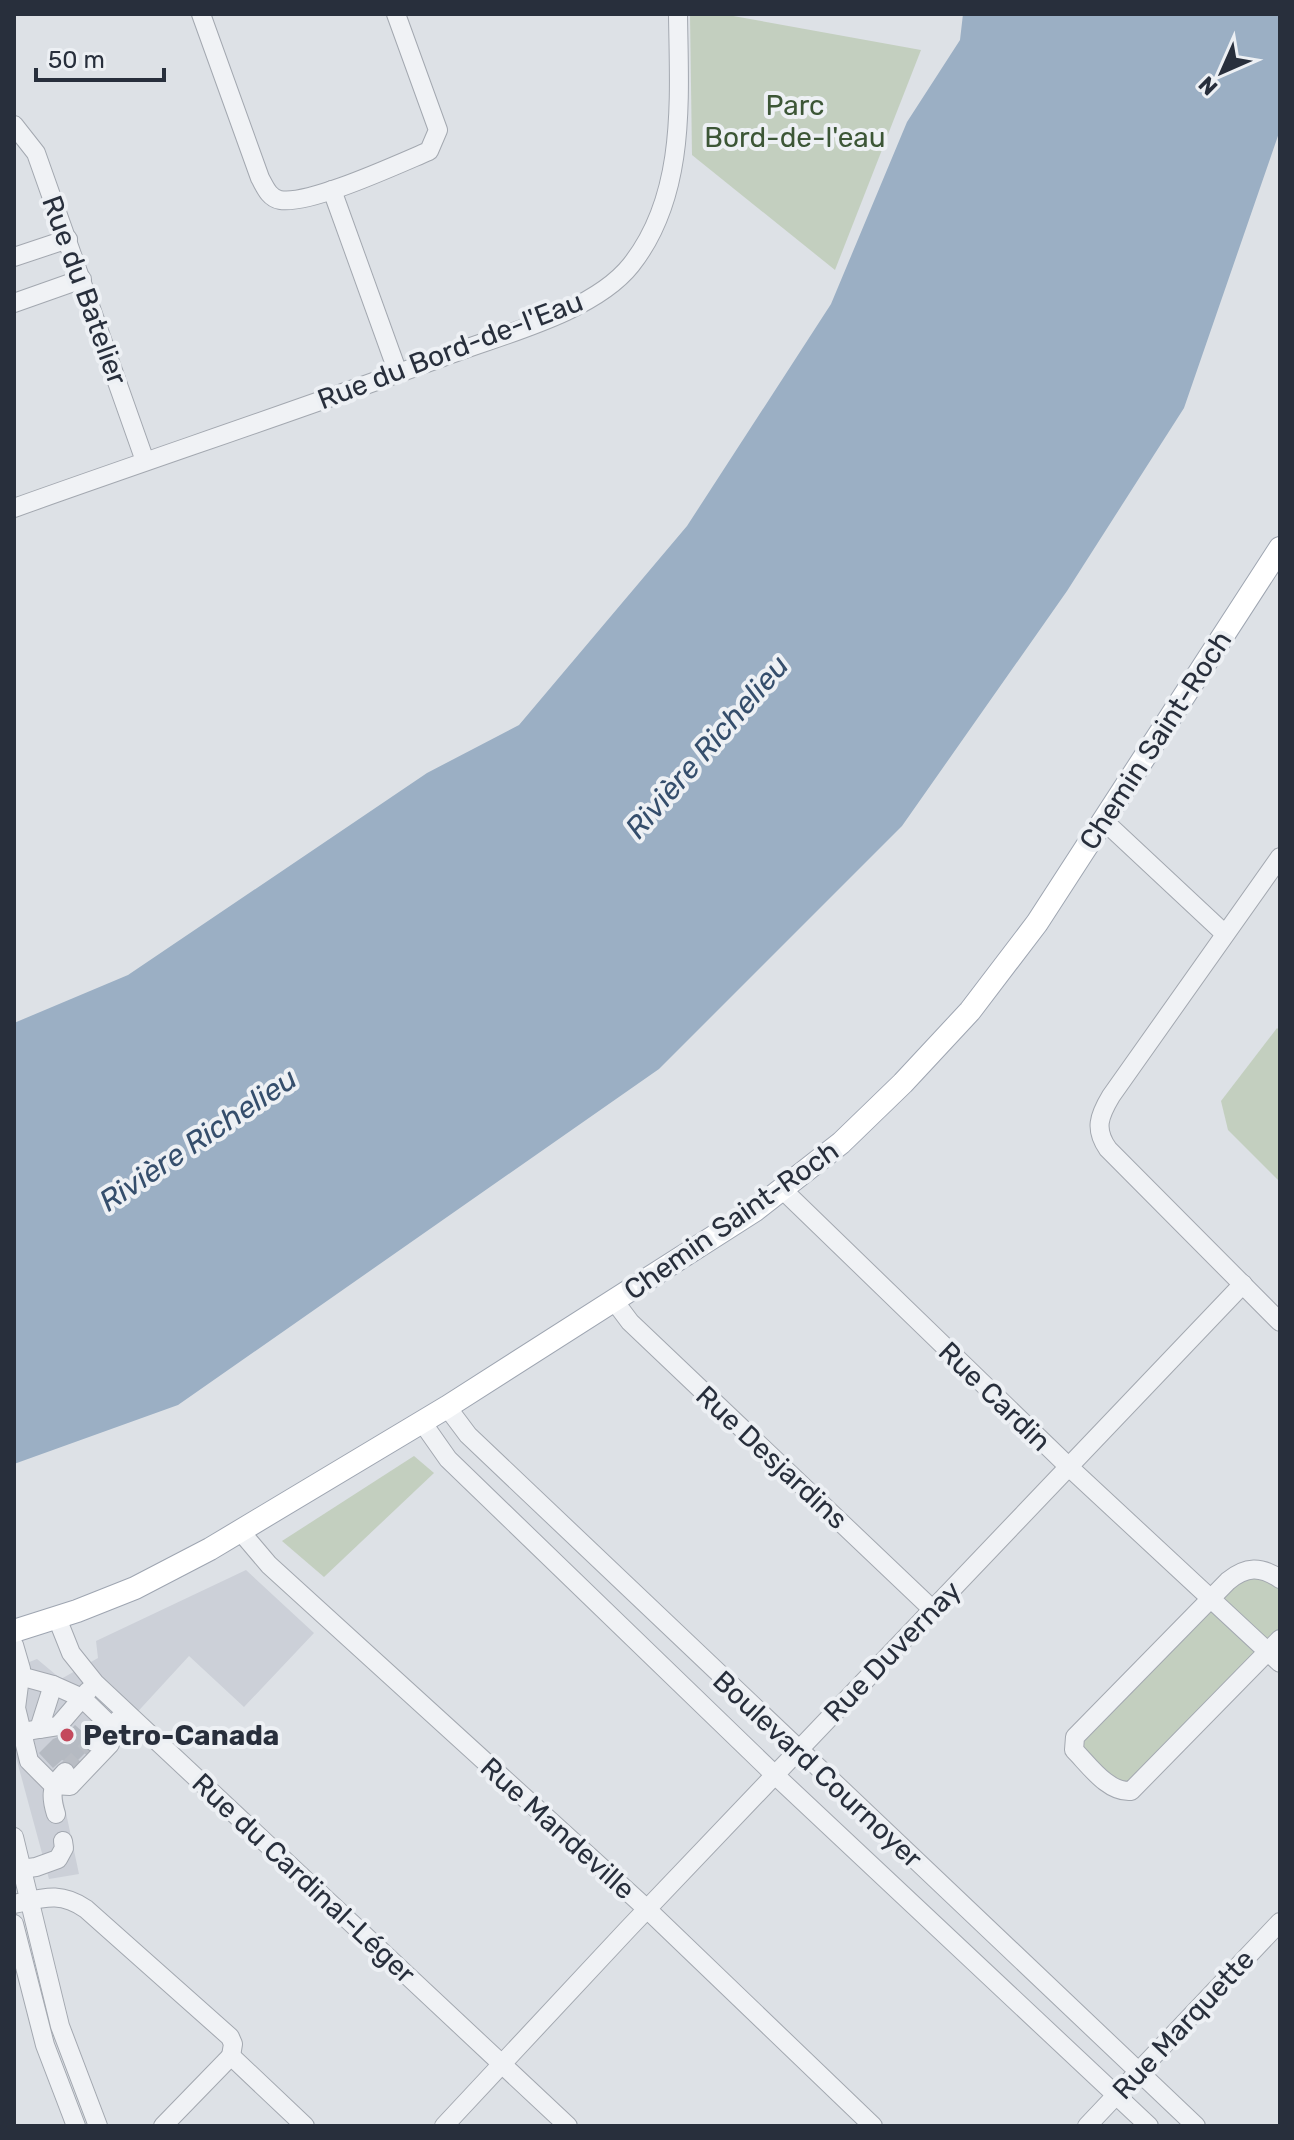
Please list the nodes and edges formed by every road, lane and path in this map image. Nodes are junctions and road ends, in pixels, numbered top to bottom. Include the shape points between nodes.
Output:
1 (201, 14) edge
2 (396, 14) edge
3 (678, 14) edge
4 (14, 125) edge
5 (332, 190) junction
6 (68, 239) junction
7 (14, 257) edge
8 (82, 279) junction
9 (14, 303) edge
10 (398, 373) junction
11 (145, 461) junction
12 (14, 508) edge
13 (1280, 548) edge
14 (1103, 820) junction
15 (1280, 857) edge
16 (1225, 934) junction
17 (783, 1190) junction
18 (1243, 1284) junction
19 (615, 1302) junction
20 (1280, 1322) edge
21 (447, 1407) junction
22 (422, 1422) junction
23 (1069, 1467) junction
24 (241, 1532) junction
25 (1280, 1579) edge
26 (1211, 1599) junction
27 (932, 1609) junction
28 (57, 1618) junction
29 (14, 1631) edge
30 (14, 1645) edge
31 (1276, 1652) edge
32 (20, 1676) junction
33 (95, 1683) junction
34 (53, 1685) junction
35 (82, 1698) junction
36 (127, 1712) junction
37 (112, 1727) junction
38 (25, 1732) edge
39 (94, 1742) tunnel mouth
40 (798, 1750) junction
41 (775, 1775) junction
42 (59, 1778) junction
43 (56, 1814) dead end
44 (14, 1837) edge
45 (63, 1841) dead end
46 (18, 1870) edge
47 (22, 1903) edge
48 (647, 1909) junction
49 (1280, 1922) edge
50 (14, 1924) edge
51 (231, 2056) junction
52 (503, 2063) junction
53 (1138, 2071) junction
54 (1115, 2095) junction
55 (76, 2126) edge
56 (98, 2126) edge
57 (163, 2126) edge
58 (305, 2126) edge
59 (444, 2126) edge
60 (568, 2126) edge
61 (873, 2126) edge
62 (1087, 2126) edge
63 (1149, 2126) edge
64 (1196, 2126) edge

1 - 5 street via 269,194 281,200
2 - 5 street via 438,130 434,143 429,151
3 - 10 street, Rue du Bord-de-l'Eau via 679,129 670,180 652,230 632,263 613,284 574,308
4 - 6 street, Rue du Batelier via 36,153
5 - 10 street
6 - 7 street
6 - 8 street, Rue du Batelier
8 - 9 street
8 - 11 street, Rue du Batelier
10 - 11 street, Rue du Bord-de-l'Eau
11 - 12 street, Rue du Bord-de-l'Eau
13 - 14 main road, Chemin Saint-Roch
14 - 16 street
14 - 17 main road, Chemin Saint-Roch via 1037,923 970,1011 869,1117
15 - 16 street
16 - 18 street via 1105,1106 1098,1126 1108,1149
17 - 19 main road, Chemin Saint-Roch
17 - 23 street, Rue Cardin
18 - 20 street
18 - 23 street, Rue Duvernay
19 - 21 main road, Chemin Saint-Roch
19 - 27 street, Rue Desjardins
21 - 22 main road, Chemin Saint-Roch
21 - 40 street, Boulevard Cournoyer via 468,1435
22 - 24 main road, Chemin Saint-Roch
22 - 41 street, Boulevard Cournoyer via 448,1459
23 - 26 street, Rue Cardin
23 - 27 street, Rue Duvernay
24 - 28 main road, Chemin Saint-Roch via 160,1576
24 - 48 street, Rue Mandeville via 269,1565
25 - 26 street via 1258,1569 1240,1572
26 - 31 street, Rue Cardin
26 - 31 street via 1075,1737 1074,1750 1110,1785 1131,1791
27 - 40 street, Rue Duvernay
28 - 29 main road, Chemin Saint-Roch
28 - 33 street, Rue du Cardinal-Léger via 71,1653
30 - 32 street
32 - 34 street
32 - 38 street via 16,1708
33 - 35 street
33 - 36 street, Rue du Cardinal-Léger
34 - 35 street
34 - 38 street
35 - 37 street
35 - 38 street via 58,1726
36 - 37 street
36 - 52 street, Rue du Cardinal-Léger
37 - 39 street
37 - 42 street via 110,1744 70,1786
38 - 42 street via 29,1761
40 - 41 street, Rue Duvernay
40 - 53 street, Boulevard Cournoyer
41 - 48 street, Rue Duvernay
41 - 54 street, Boulevard Cournoyer
42 - 43 street via 52,1799
44 - 46 street
45 - 46 street via 58,1859
46 - 47 street
47 - 51 street via 71,1898 230,2037
47 - 56 street
48 - 52 street, Rue Duvernay
48 - 61 street, Rue Mandeville
49 - 53 street, Rue Marquette
50 - 55 street via 45,2045
51 - 57 street
51 - 58 street
52 - 59 street, Rue Duvernay
52 - 60 street, Rue du Cardinal-Léger
53 - 54 street, Rue Marquette
53 - 64 street, Boulevard Cournoyer
54 - 62 street, Rue Marquette
54 - 63 street, Boulevard Cournoyer

